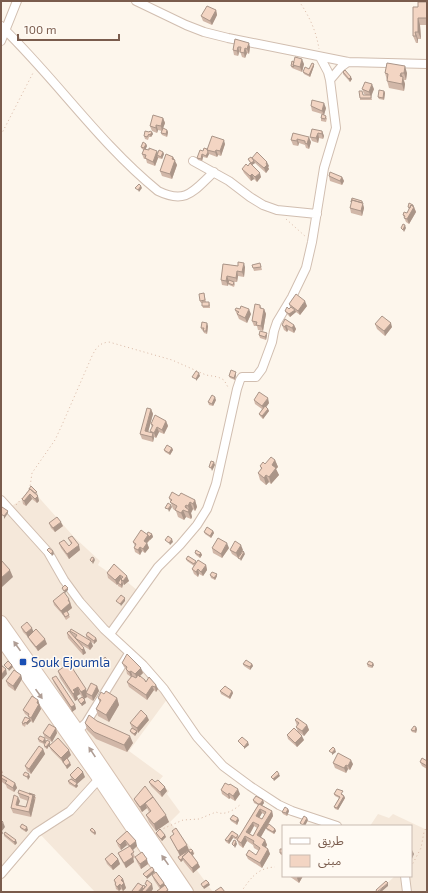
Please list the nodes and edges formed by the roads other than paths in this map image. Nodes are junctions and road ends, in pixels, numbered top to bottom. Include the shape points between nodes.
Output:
1 (17, 1) edge
2 (136, 1) edge
3 (3, 29) edge
4 (1, 41) edge
5 (320, 57) junction
6 (348, 62) junction
7 (427, 64) edge
8 (330, 80) junction
9 (193, 161) dead end
10 (214, 172) junction
11 (317, 214) junction
12 (1, 500) edge
13 (1, 622) edge
14 (110, 634) junction
15 (1, 639) edge
16 (129, 653) junction
17 (74, 734) junction
18 (99, 779) junction
19 (334, 825) edge
20 (146, 839) junction
21 (1, 874) edge
22 (404, 877) edge
23 (175, 892) edge
24 (187, 892) edge
25 (408, 892) edge

1 - 3 street
2 - 5 street via 204,32
3 - 4 street
3 - 10 street via 38,63 111,147 158,191 176,197 184,196
5 - 6 street
5 - 8 street
6 - 7 street
6 - 8 street
8 - 11 street via 336,128 323,175
9 - 10 street
10 - 11 street via 263,205 277,210
11 - 14 street via 306,268 277,322 262,369 256,377 242,377 240,380 216,484 207,509 197,525 158,567
12 - 14 street via 48,552 80,602
17 -> 13 main road
14 - 16 street
15 -> 17 main road
16 - 17 street via 86,723
16 - 19 street via 164,689 197,737 223,766 279,805
17 - 18 main road
20 -> 17 main road
18 - 20 main road
18 - 21 street via 70,811 36,833
20 - 23 main road
24 -> 20 main road
22 - 25 street

